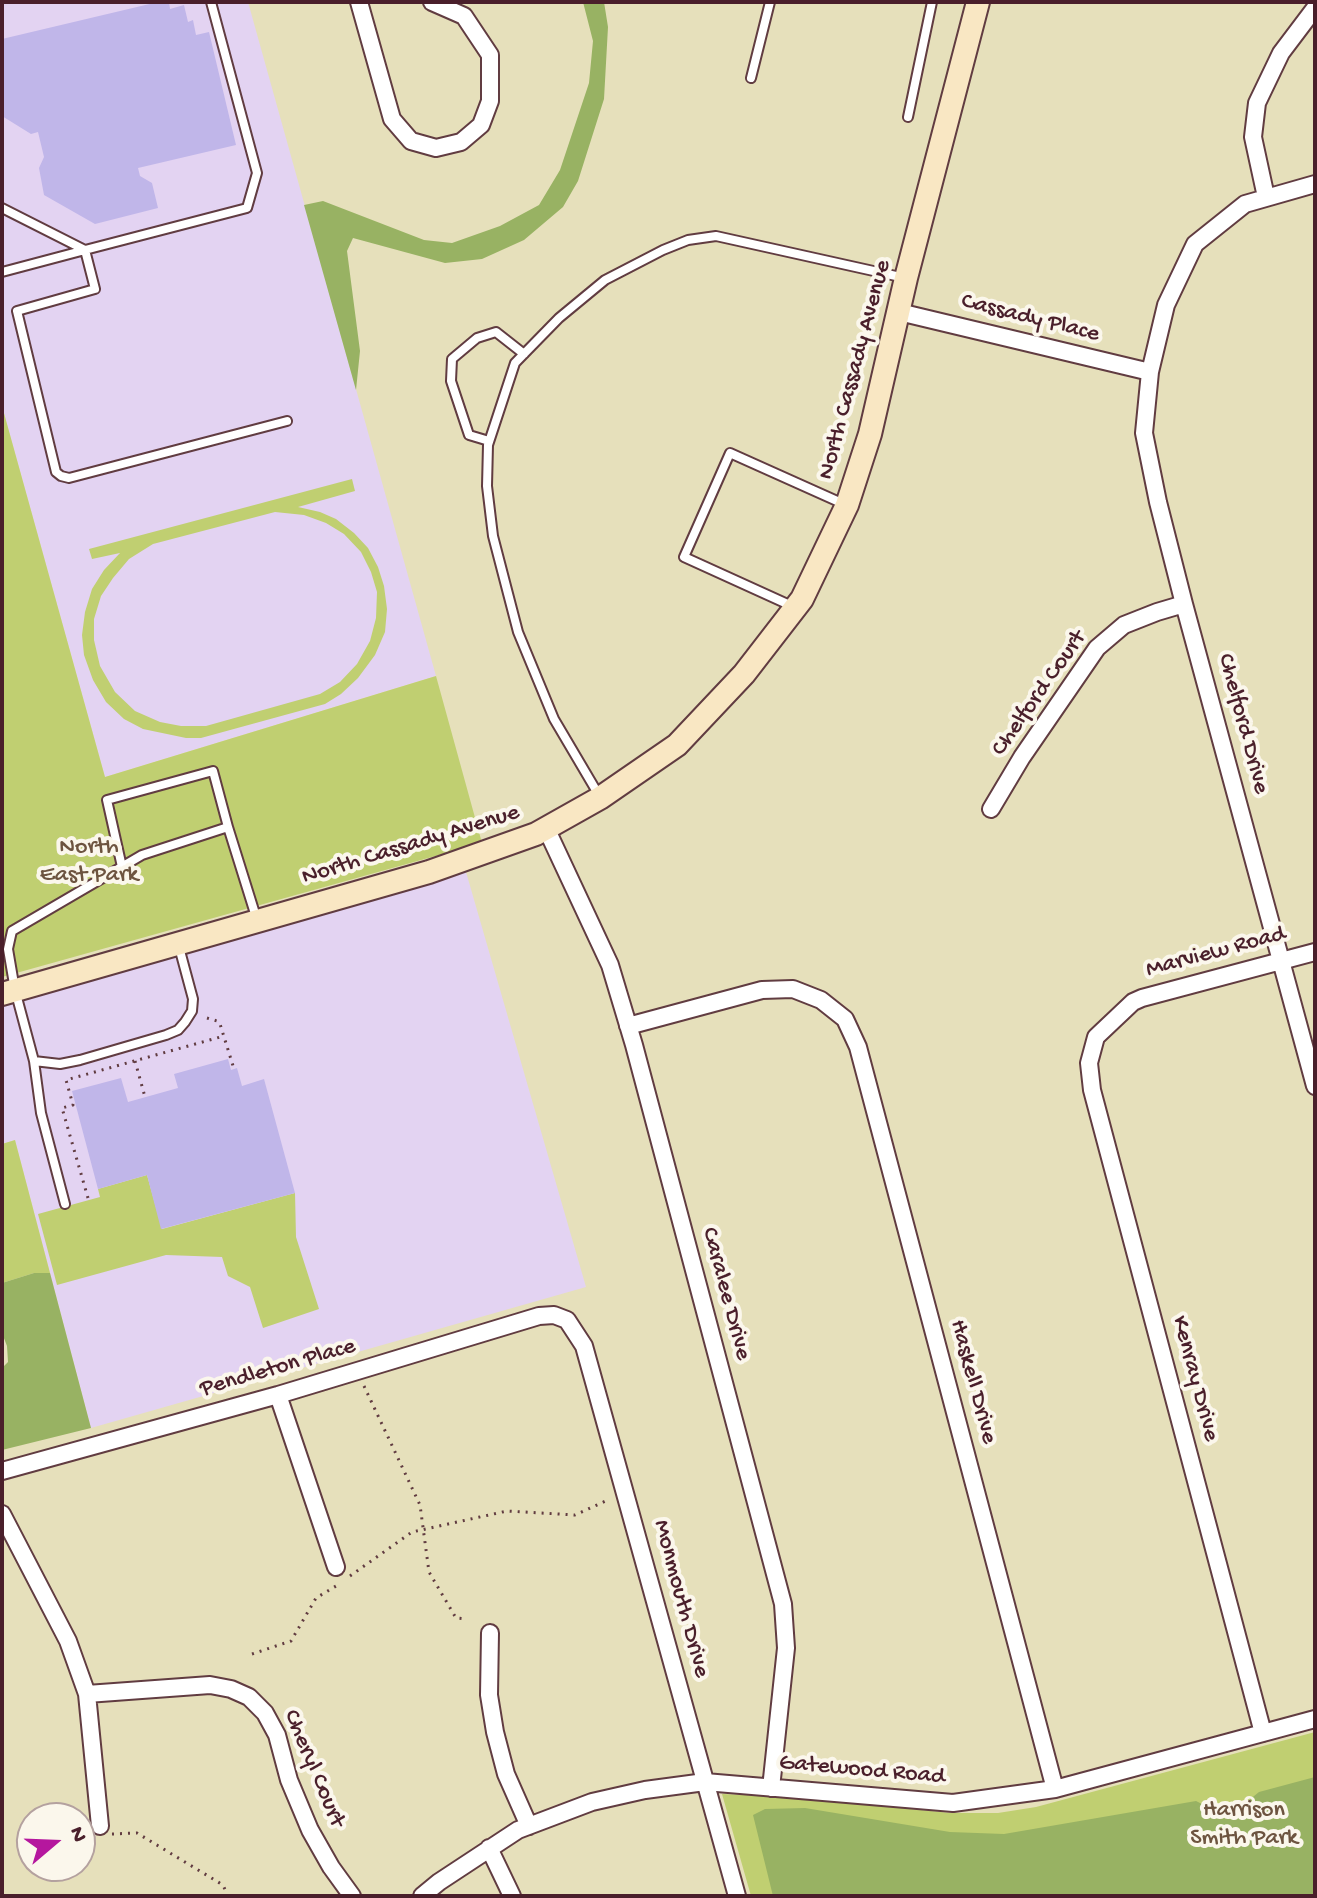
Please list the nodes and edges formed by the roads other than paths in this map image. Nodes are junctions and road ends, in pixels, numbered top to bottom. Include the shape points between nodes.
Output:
1 (211, 2) edge
2 (359, 2) edge
3 (432, 2) edge
4 (770, 2) edge
5 (932, 2) edge
6 (978, 2) edge
7 (1315, 8) edge
8 (751, 78) dead end
9 (908, 117) dead end
10 (1315, 184) edge
11 (1266, 197) junction
12 (2, 208) edge
13 (85, 250) junction
14 (2, 272) edge
15 (906, 278) junction
16 (899, 312) junction
17 (524, 354) junction
18 (1150, 372) junction
19 (287, 421) dead end
20 (489, 441) junction
21 (847, 505) junction
22 (1184, 604) junction
23 (794, 607) junction
24 (600, 798) junction
25 (991, 809) dead end
26 (228, 827) junction
27 (546, 828) junction
28 (122, 867) junction
29 (257, 921) junction
30 (178, 943) junction
31 (1315, 952) edge
32 (1281, 961) junction
33 (9, 992) edge
34 (628, 1026) junction
35 (1096, 1037) joint
36 (34, 1061) junction
37 (1315, 1086) edge
38 (65, 1204) dead end
39 (567, 1320) joint
40 (278, 1395) junction
41 (2, 1471) edge
42 (2, 1514) edge
43 (336, 1567) dead end
44 (490, 1633) dead end
45 (87, 1694) junction
46 (1315, 1719) edge
47 (1263, 1733) junction
48 (705, 1782) junction
49 (771, 1788) junction
50 (1055, 1789) junction
51 (529, 1826) junction
52 (105, 1830) road end
53 (489, 1848) junction
54 (352, 1896) edge
55 (422, 1896) edge
56 (512, 1896) edge
57 (737, 1896) edge

1 - 13 lane via 257,173 247,208
2 - 3 street via 392,119 411,141 436,148 461,142 481,125 490,101 490,55 464,16
4 - 8 lane
5 - 9 lane
6 - 15 main road, North Cassady Avenue
7 - 11 street via 1281,53 1257,103 1253,137
10 - 11 street, Chelford Drive
11 - 18 street, Chelford Drive via 1245,204 1195,244 1166,305
12 - 13 lane
13 - 14 lane
13 - 19 lane via 95,289 17,311 56,472 69,478
15 - 16 main road, North Cassady Avenue
15 - 17 lane via 716,236 688,240 605,280
16 - 18 street, Cassady Place
16 - 21 main road, North Cassady Avenue
17 - 20 lane via 515,363
17 - 20 lane via 496,332 477,338 452,359 451,381 469,435
18 - 22 street, Chelford Drive via 1144,433
20 - 24 lane via 493,536 518,632 554,719
21 - 23 main road, North Cassady Avenue
21 - 23 lane via 730,453 684,557
22 - 25 street, Chelford Court via 1124,625 1097,648
22 - 32 street, Chelford Drive
23 - 24 main road, North Cassady Avenue via 744,674 677,745
24 - 27 main road, North Cassady Avenue
26 - 28 lane via 142,855
26 - 28 lane via 213,771 107,800
26 - 29 lane
27 - 29 main road, North Cassady Avenue via 429,872
27 - 34 street, Caralee Drive via 610,965
28 - 33 lane via 12,931
29 - 30 main road, North Cassady Avenue
30 - 33 main road, North Cassady Avenue
30 - 36 lane via 193,999 192,1011 178,1030 80,1060
31 - 32 street, Marview Road
32 - 35 street, Marview Road via 1142,998
32 - 37 street, Chelford Drive
33 - 36 lane
34 - 49 street, Caralee Drive via 783,1604 786,1648
34 - 50 street, Haskell Drive via 762,990 793,989 821,1000 845,1019 858,1047
35 - 47 street, Kenray Drive via 1089,1063 1092,1090
36 - 38 lane via 41,1113
39 - 40 street, Pendleton Place via 539,1316
39 - 48 street, Monmouth Drive via 584,1346
40 - 41 street, Pendleton Place
40 - 43 street
42 - 45 street via 68,1641
44 - 51 street via 489,1695 495,1732
45 - 52 street
45 - 54 street, Cheryl Court via 210,1685 249,1697 277,1735 310,1830
46 - 47 street, Gatewood Road
47 - 50 street, Gatewood Road
48 - 49 street, Gatewood Road
48 - 51 street, Gatewood Road via 592,1802
48 - 57 street, Monmouth Drive
49 - 50 street, Gatewood Road via 953,1803
51 - 53 street, Gatewood Road
53 - 55 street, Gatewood Road
53 - 56 street

